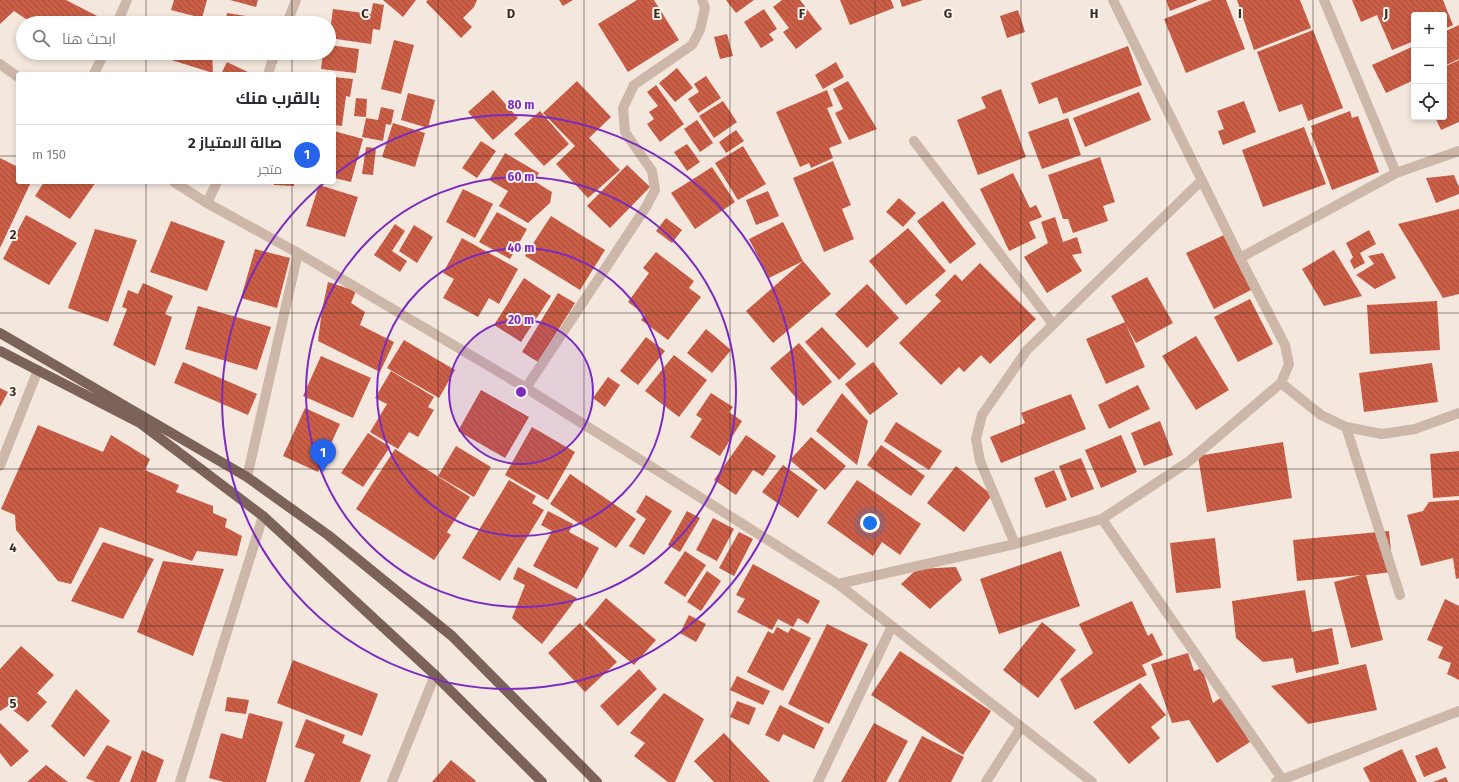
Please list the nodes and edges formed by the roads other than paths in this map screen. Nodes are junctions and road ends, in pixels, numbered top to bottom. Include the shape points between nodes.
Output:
1 (127, 0) edge
2 (296, 0) edge
3 (702, 0) edge
4 (1113, 0) edge
5 (1324, 0) edge
6 (120, 16) edge
7 (290, 16) edge
8 (101, 60) edge
9 (273, 60) edge
10 (0, 64) edge
11 (95, 72) edge
12 (269, 72) edge
13 (16, 76) edge
14 (914, 141) dead end
15 (1459, 151) edge
16 (1396, 173) junction
17 (1202, 180) junction
18 (177, 184) edge
19 (216, 184) edge
20 (207, 203) junction
21 (298, 253) junction
22 (1240, 258) junction
23 (1053, 324) junction
24 (0, 333) edge
25 (0, 351) edge
26 (38, 370) junction
27 (1281, 383) junction
28 (526, 388) junction
29 (1459, 413) edge
30 (1346, 427) junction
31 (0, 466) edge
32 (247, 477) junction
33 (263, 516) junction
34 (1102, 519) junction
35 (1015, 544) junction
36 (838, 584) junction
37 (1400, 595) dead end
38 (892, 626) junction
39 (435, 675) junction
40 (1459, 711) edge
41 (1021, 727) junction
42 (1279, 780) edge
43 (180, 782) edge
44 (392, 782) edge
45 (542, 782) edge
46 (597, 782) edge
47 (818, 782) edge
48 (986, 782) edge
49 (1092, 782) edge

1 - 6 street
2 - 7 street
3 - 28 street via 705,8 702,23 692,45 634,85 623,108 625,132 652,171 655,190
4 - 17 street
5 - 16 street
8 - 11 street
9 - 12 street
10 - 13 street
14 - 23 street
15 - 16 street
16 - 22 street
17 - 22 street
17 - 23 street
18 - 20 street
19 - 20 street
20 - 21 street
21 - 28 street
21 - 32 street
22 - 27 street via 1285,345 1290,364
23 - 35 street via 1027,350 982,415 976,439 980,461
24 - 32 main road
25 - 26 main road
26 - 31 street
26 - 33 main road via 140,423
27 - 30 street via 1321,415
27 - 34 street via 1188,462
28 - 36 street
29 - 30 street via 1415,429 1382,434
30 - 37 street
32 - 46 main road via 328,535 452,636
33 - 39 main road
33 - 43 street
34 - 35 street
34 - 42 street
35 - 36 street
36 - 38 street
38 - 41 street
38 - 47 street
39 - 44 street
39 - 45 main road
40 - 42 street
41 - 48 street
41 - 49 street

